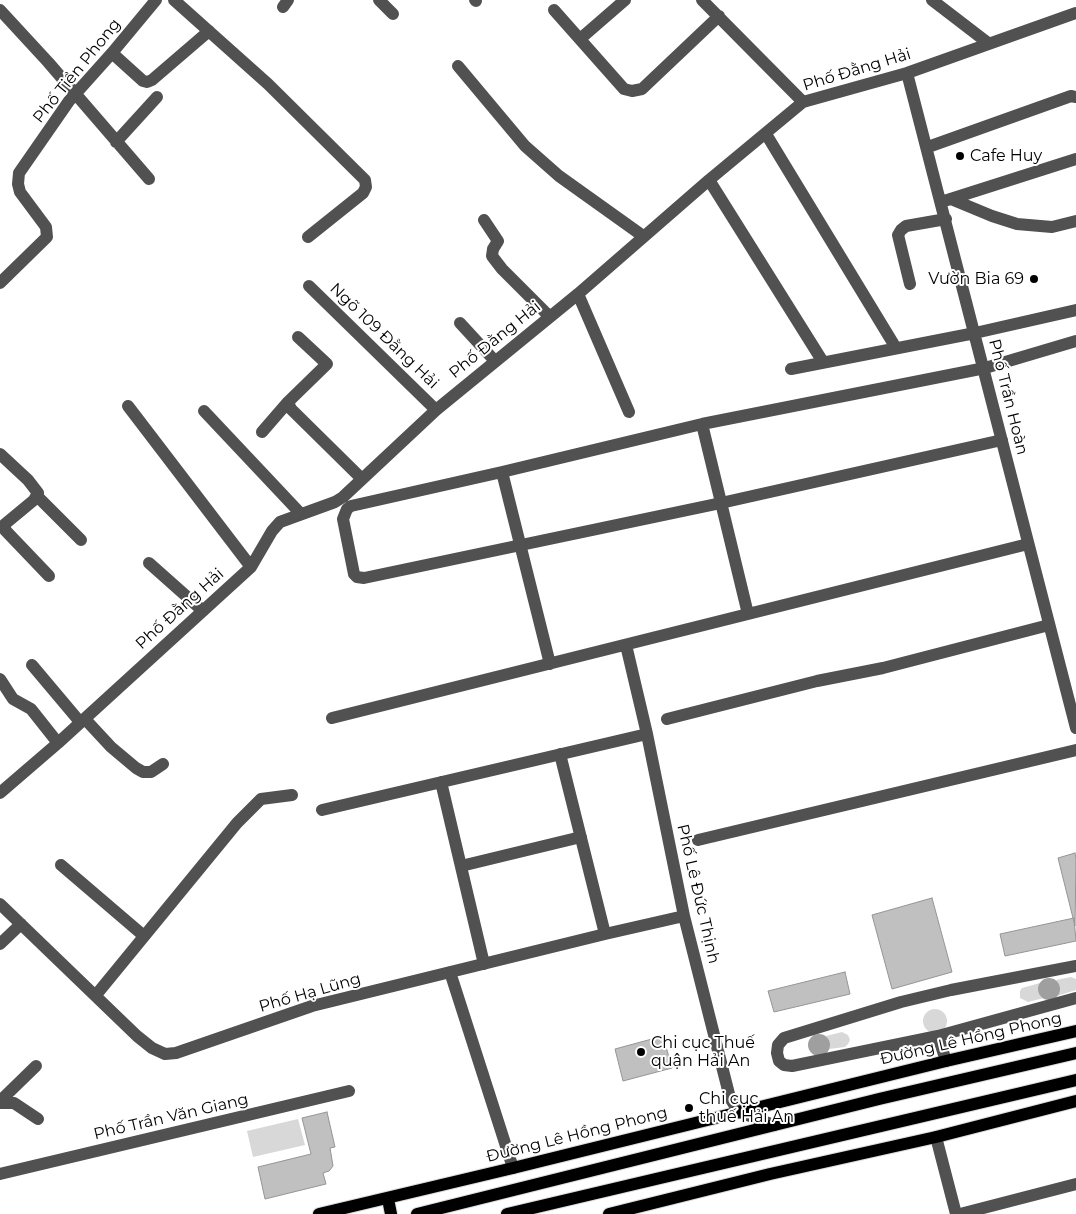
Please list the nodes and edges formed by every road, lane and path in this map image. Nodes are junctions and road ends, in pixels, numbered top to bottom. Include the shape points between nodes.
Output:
1 (156, 0) edge
2 (174, 0) edge
3 (379, 0) edge
4 (625, 0) edge
5 (702, 0) edge
6 (932, 0) edge
7 (0, 10) edge
8 (554, 10) dead end
9 (1076, 13) edge
10 (393, 14) dead end
11 (719, 16) junction
12 (209, 31) junction
13 (580, 39) junction
14 (988, 44) junction
15 (112, 53) junction
16 (458, 66) dead end
17 (907, 73) junction
18 (75, 94) junction
19 (157, 97) dead end
20 (1076, 98) edge
21 (803, 102) junction
22 (766, 134) junction
23 (116, 142) junction
24 (928, 147) junction
25 (1076, 159) edge
26 (149, 179) dead end
27 (709, 180) junction
28 (946, 200) junction
29 (946, 219) junction
30 (484, 220) dead end
31 (1076, 221) edge
32 (643, 236) junction
33 (308, 237) dead end
34 (0, 283) edge
35 (910, 284) dead end
36 (309, 286) dead end
37 (578, 294) junction
38 (1076, 310) edge
39 (549, 316) junction
40 (460, 323) dead end
41 (975, 333) junction
42 (298, 337) dead end
43 (1076, 340) edge
44 (896, 348) junction
45 (495, 361) junction
46 (823, 362) junction
47 (985, 368) junction
48 (791, 369) dead end
49 (288, 402) junction
50 (128, 406) dead end
51 (436, 410) junction
52 (204, 412) dead end
53 (629, 412) dead end
54 (702, 424) junction
55 (262, 432) dead end
56 (1002, 440) junction
57 (0, 454) edge
58 (502, 472) junction
59 (362, 479) junction
60 (37, 496) junction
61 (720, 503) junction
62 (301, 514) junction
63 (81, 540) dead end
64 (1028, 544) junction
65 (521, 545) junction
66 (149, 563) dead end
67 (251, 567) junction
68 (49, 576) dead end
69 (203, 610) junction
70 (748, 614) junction
71 (1049, 625) junction
72 (626, 644) junction
73 (32, 664) dead end
74 (550, 664) junction
75 (0, 679) edge
76 (332, 718) dead end
77 (667, 719) dead end
78 (82, 721) junction
79 (1076, 728) edge
80 (647, 734) junction
81 (58, 743) junction
82 (1076, 750) edge
83 (560, 754) junction
84 (163, 764) dead end
85 (441, 782) junction
86 (0, 793) edge
87 (292, 794) dead end
88 (322, 810) dead end
89 (581, 837) junction
90 (698, 840) dead end
91 (61, 865) dead end
92 (461, 866) junction
93 (0, 904) edge
94 (684, 916) junction
95 (21, 924) junction
96 (605, 934) junction
97 (144, 936) junction
98 (0, 944) edge
99 (484, 964) junction
100 (1076, 966) edge
101 (450, 972) junction
102 (96, 996) junction
103 (1076, 998) edge
104 (1076, 1031) edge
105 (938, 1036) junction
106 (1076, 1053) edge
107 (946, 1061) junction
108 (36, 1066) dead end
109 (1076, 1080) edge
110 (349, 1091) dead end
111 (1076, 1101) edge
112 (0, 1102) edge
113 (739, 1112) junction
114 (38, 1119) dead end
115 (774, 1125) junction
116 (936, 1137) junction
117 (513, 1168) junction
118 (0, 1174) edge
119 (1076, 1184) edge
120 (388, 1198) junction
121 (319, 1214) edge
122 (391, 1214) edge
123 (417, 1214) edge
124 (507, 1214) edge
125 (610, 1214) edge
126 (958, 1214) edge

1 - 15 street, Phố Tiền Phong
2 - 12 street
3 - 10 street
4 - 13 street
5 - 11 street
6 - 14 street
7 - 18 street
8 - 13 street
9 - 14 street, Phố Đằng Hải
11 - 13 street via 642,89 632,91 624,89
11 - 21 street
12 - 15 street via 147,82
12 - 33 street via 365,180 363,193
14 - 17 street, Phố Đằng Hải
15 - 18 street, Phố Tiền Phong
16 - 32 street via 525,146 558,176
17 - 21 street, Phố Đằng Hải
17 - 24 street, Phố Trần Hoàn
18 - 23 street
18 - 34 street, Phố Tiền Phong via 18,173 20,192 46,227 47,237
19 - 23 street
20 - 24 street via 1071,96
21 - 22 street, Phố Đằng Hải
22 - 27 street, Phố Đằng Hải
22 - 44 street
23 - 26 street
24 - 28 street, Phố Trần Hoàn
25 - 28 street
27 - 32 street, Phố Đằng Hải
27 - 46 street
28 - 29 street, Phố Trần Hoàn
28 - 31 street via 1017,224 1052,227
29 - 35 street via 906,226 898,235
29 - 41 street, Phố Trần Hoàn
30 - 39 street via 498,241 492,252 496,262
32 - 37 street, Phố Đằng Hải
36 - 51 street, Ngõ 109 Đằng Hải
37 - 39 street, Phố Đằng Hải
37 - 53 street
38 - 41 street
39 - 45 street, Phố Đằng Hải
40 - 45 street
41 - 44 street
41 - 47 street, Phố Trần Hoàn
42 - 49 street via 327,364
43 - 47 street
44 - 46 street
45 - 51 street, Phố Đằng Hải
46 - 48 street
47 - 54 street
47 - 56 street, Phố Trần Hoàn
49 - 55 street
49 - 59 street via 291,409
50 - 67 street
51 - 59 street, Phố Đằng Hải
52 - 62 street
54 - 58 street
54 - 61 street
56 - 61 street
56 - 64 street, Phố Trần Hoàn
57 - 60 street via 36,488
58 - 65 street
58 - 65 street via 347,509 343,519 354,574 364,578
59 - 62 street, Phố Đằng Hải via 335,502
60 - 63 street
60 - 68 street via 4,527
61 - 65 street
61 - 70 street
62 - 67 street, Phố Đằng Hải via 280,522 272,530
64 - 70 street
64 - 71 street, Phố Trần Hoàn
65 - 74 street
66 - 69 street
67 - 69 street, Phố Đằng Hải
69 - 78 street, Phố Đằng Hải
70 - 72 street
71 - 77 street
71 - 79 street, Phố Trần Hoàn
72 - 74 street
72 - 80 street, Phố Lê Đức Thịnh
73 - 78 street
74 - 76 street
75 - 81 street via 13,699 31,709
78 - 81 street, Phố Đằng Hải
78 - 84 street via 143,772 151,772
80 - 83 street
80 - 94 street, Phố Lê Đức Thịnh
81 - 86 street, Phố Đằng Hải
82 - 90 street
83 - 85 street
83 - 89 street
85 - 88 street
85 - 92 street
87 - 97 street via 261,799 237,823
89 - 92 street
89 - 96 street
91 - 97 street
92 - 99 street
93 - 95 street, Phố Hạ Lũng
94 - 96 street, Phố Hạ Lũng
94 - 113 street, Phố Lê Đức Thịnh via 730,1098
95 - 98 street
95 - 102 street, Phố Hạ Lũng
96 - 99 street, Phố Hạ Lũng
97 - 102 street
99 - 101 street, Phố Hạ Lũng
100 - 105 street via 901,1002 784,1038 777,1053 779,1061 792,1066
101 - 102 street, Phố Hạ Lũng via 312,1006 176,1054 165,1054 152,1048
101 - 117 street
103 - 105 street
104 - 107 main road, Đường Lê Hồng Phong
105 - 107 street
106 - 115 main road
107 - 113 main road, Đường Lê Hồng Phong
108 - 112 street
109 - 124 main road
110 - 118 street, Phố Trần Văn Giang
111 - 116 main road
112 - 114 street via 14,1102
113 - 115 street
113 - 117 main road, Đường Lê Hồng Phong
115 - 123 main road
116 - 125 main road
116 - 126 street
117 - 120 main road, Đường Lê Hồng Phong
119 - 126 street
120 - 121 main road, Đường Lê Hồng Phong
120 - 122 main road

